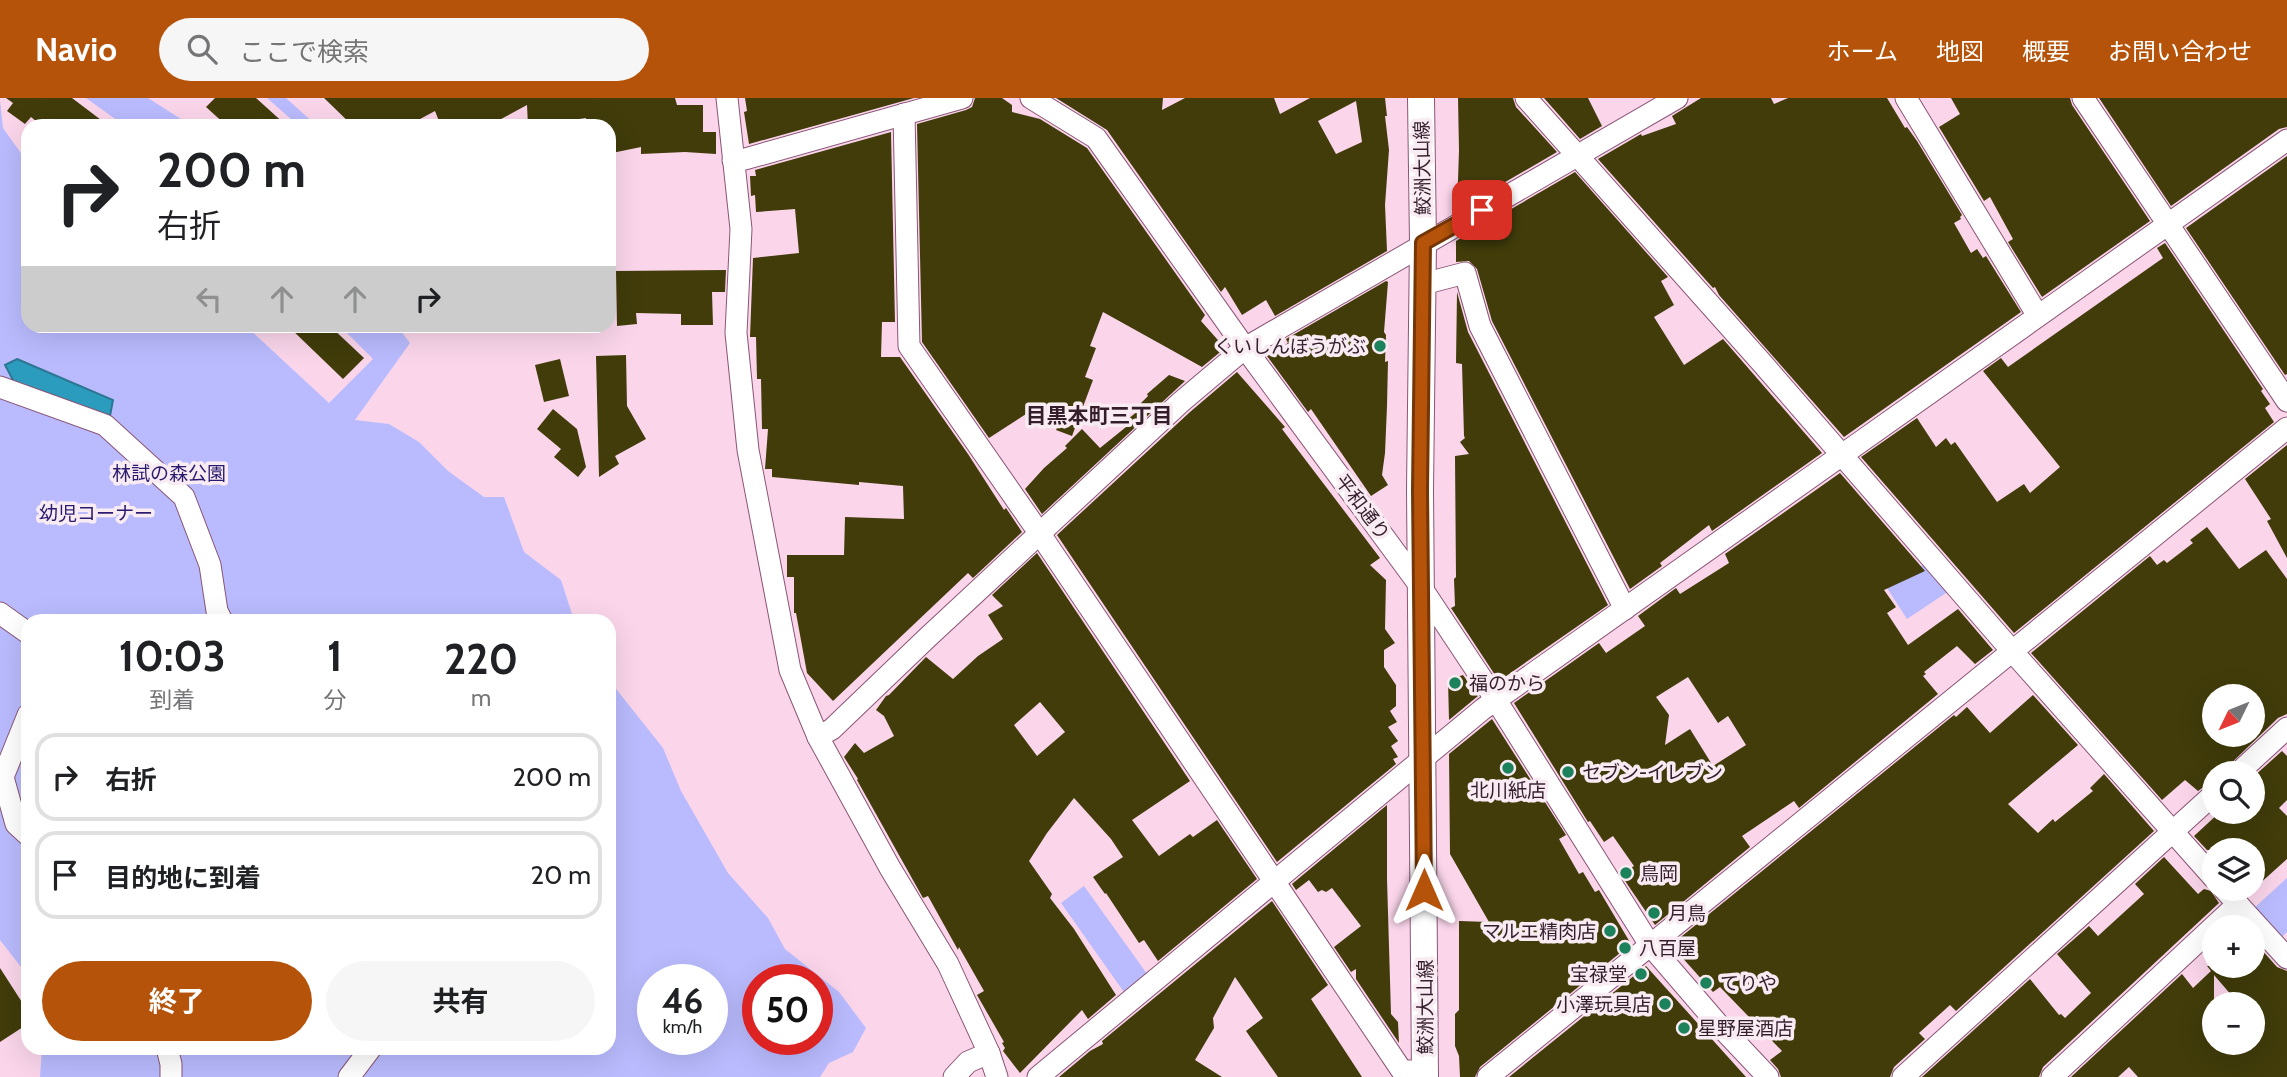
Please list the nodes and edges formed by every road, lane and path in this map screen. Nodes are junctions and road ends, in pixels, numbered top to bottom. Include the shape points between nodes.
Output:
1 (727, 98) edge
2 (962, 98) edge
3 (1031, 98) edge
4 (1421, 98) edge
5 (1526, 98) edge
6 (1677, 98) edge
7 (1906, 98) edge
8 (2083, 98) edge
9 (904, 114) junction
10 (2287, 140) edge
11 (1578, 156) junction
12 (733, 160) junction
13 (2167, 223) junction
14 (1423, 243) junction
15 (1423, 284) junction
16 (2038, 316) junction
17 (1245, 348) junction
18 (0, 387) edge
19 (2287, 401) edge
20 (2287, 428) edge
21 (1841, 455) junction
22 (1040, 534) junction
23 (1423, 590) junction
24 (1625, 609) junction
25 (0, 613) edge
26 (218, 614) edge
27 (21, 628) edge
28 (2012, 651) junction
29 (1496, 700) junction
30 (2287, 728) edge
31 (21, 732) edge
32 (818, 737) junction
33 (1424, 760) junction
34 (2251, 761) edge
35 (2202, 805) edge
36 (21, 829) edge
37 (2172, 832) junction
38 (2202, 865) edge
39 (1273, 881) junction
40 (2227, 901) edge
41 (2235, 901) edge
42 (1650, 946) junction
43 (2287, 958) edge
44 (989, 1054) junction
45 (169, 1055) edge
46 (366, 1055) edge
47 (1426, 1074) edge
48 (171, 1077) edge
49 (349, 1077) edge
50 (954, 1077) edge
51 (997, 1077) edge
52 (1038, 1077) edge
53 (1488, 1077) edge
54 (1768, 1077) edge
55 (1903, 1077) edge
56 (2052, 1077) edge

1 - 12 street
2 - 9 street
3 - 17 street, 平和通り via 1096,138
4 - 14 main road, 鮫洲大山線
5 - 11 street
6 - 11 street
7 - 16 street
8 - 13 street
9 - 12 street
9 - 22 street via 909,346
10 - 13 street
11 - 14 street
11 - 21 street
12 - 32 street via 741,229 736,334 748,450 790,670
13 - 16 street
13 - 19 street
14 - 15 main road, 鮫洲大山線
14 - 17 street
15 - 23 main road, 鮫洲大山線
15 - 24 street via 1465,273 1480,326
16 - 21 street
17 - 22 street
17 - 23 street, 平和通り
18 - 26 street via 104,425 184,497 210,565
20 - 28 street
21 - 24 street
21 - 28 street
22 - 32 street via 832,729
22 - 39 street
23 - 29 street, 平和通り
23 - 33 main road, 鮫洲大山線
24 - 29 street
25 - 27 street
28 - 37 street
28 - 42 street
29 - 33 street
29 - 42 street, 平和通り
30 - 34 street
31 - 36 street via 3,777
32 - 44 street via 948,964
33 - 39 street
33 - 47 main road, 鮫洲大山線
35 - 37 street
37 - 38 street
37 - 55 street
39 - 47 street via 1402,1071
39 - 52 street
40 - 56 street
41 - 43 street
42 - 53 street
42 - 54 street, 平和通り
44 - 50 street via 968,1062
44 - 51 street
45 - 48 street
46 - 49 street

